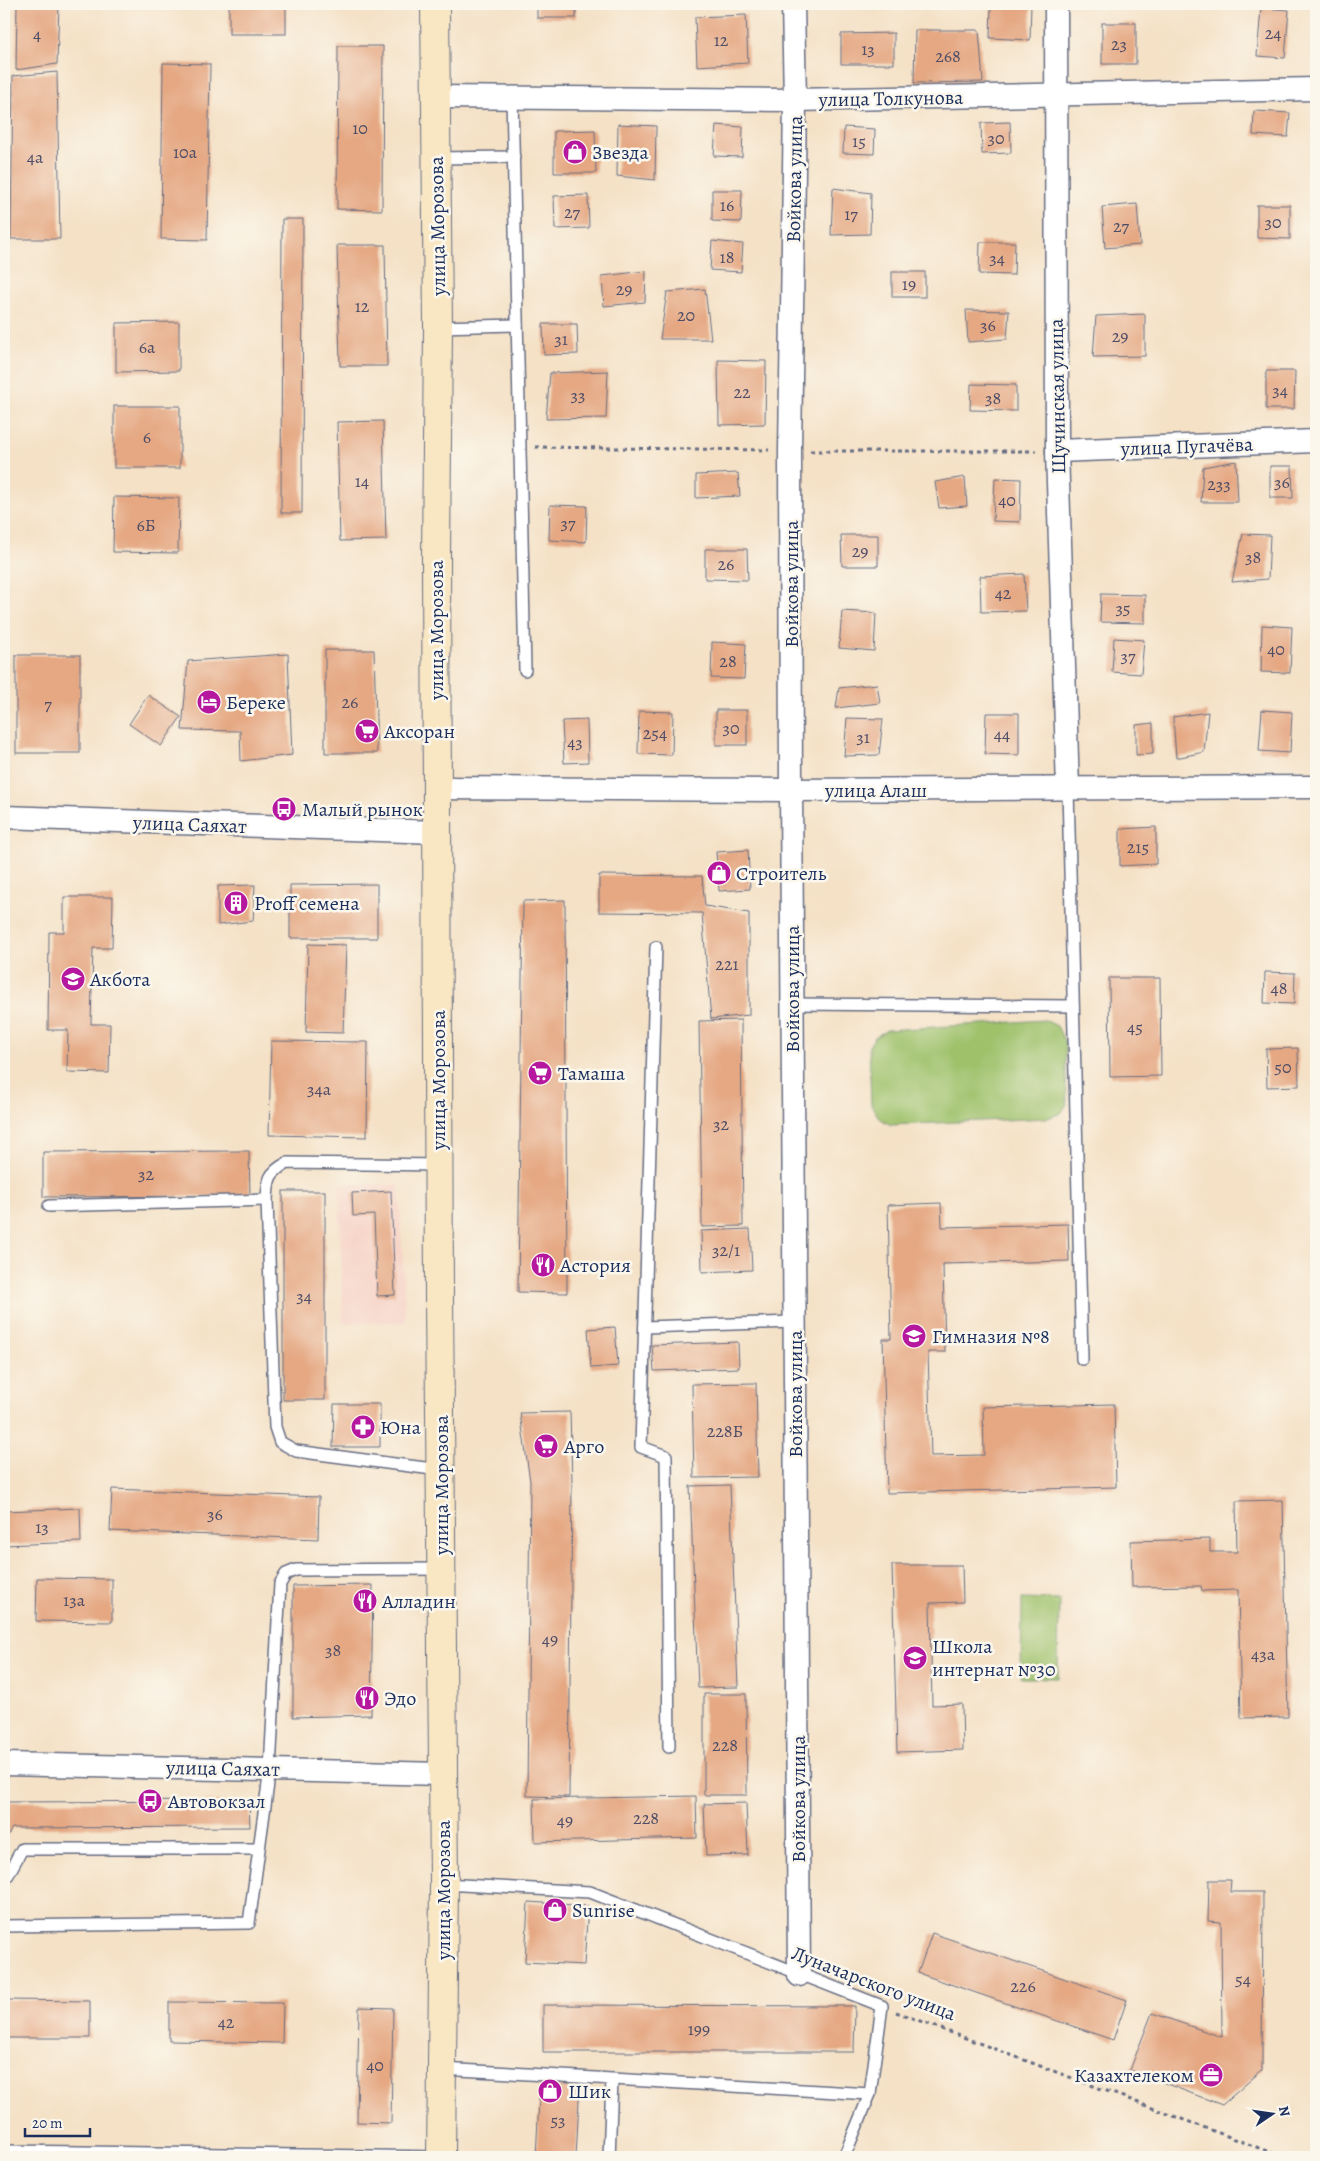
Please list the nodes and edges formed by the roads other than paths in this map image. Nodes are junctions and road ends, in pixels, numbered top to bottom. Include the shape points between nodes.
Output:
1 (435, 4) edge
2 (793, 4) edge
3 (1056, 4) edge
4 (1316, 89) edge
5 (512, 96) junction
6 (1055, 96) junction
7 (436, 97) junction
8 (795, 100) junction
9 (514, 157) junction
10 (435, 158) junction
11 (517, 325) junction
12 (438, 327) junction
13 (1316, 442) edge
14 (1057, 451) junction
15 (525, 670) dead end
16 (1316, 787) edge
17 (436, 788) junction
18 (1068, 789) junction
19 (791, 790) junction
20 (4, 817) edge
21 (437, 832) junction
22 (656, 947) dead end
23 (792, 1004) junction
24 (1073, 1006) junction
25 (438, 1165) junction
26 (268, 1200) junction
27 (49, 1206) dead end
28 (794, 1322) junction
29 (645, 1327) junction
30 (1082, 1359) dead end
31 (440, 1470) junction
32 (441, 1569) junction
33 (669, 1747) dead end
34 (4, 1764) edge
35 (270, 1769) junction
36 (443, 1774) junction
37 (258, 1849) junction
38 (4, 1882) edge
39 (444, 1884) junction
40 (4, 1926) edge
41 (799, 1975) junction
42 (442, 2069) junction
43 (612, 2080) junction
44 (870, 2094) junction
45 (8, 2151) dead end
46 (321, 2156) edge
47 (441, 2157) edge
48 (609, 2157) edge
49 (844, 2157) edge

1 - 7 main road, улица Морозова
2 - 8 street, Войкова улица
3 - 6 street, Щучинская улица
4 - 6 street, улица Толкунова
5 - 7 street, улица Толкунова
5 - 8 street, улица Толкунова
5 - 9 lane
6 - 8 street, улица Толкунова
6 - 14 street, Щучинская улица
7 - 10 main road, улица Морозова
8 - 19 street, Войкова улица via 790,451
9 - 10 lane
9 - 11 lane
10 - 12 main road, улица Морозова
11 - 12 lane
11 - 15 lane
12 - 17 main road, улица Морозова
13 - 14 street, улица Пугачёва
14 - 18 street, Щучинская улица
16 - 18 street, улица Алаш
17 - 19 street, улица Алаш
17 - 21 main road, улица Морозова
18 - 19 street, улица Алаш
18 - 24 lane
19 - 23 street, Войкова улица
20 - 21 street, улица Саяхат
21 - 25 main road, улица Морозова
22 - 29 lane
23 - 24 lane
23 - 28 street, Войкова улица
24 - 30 lane
25 - 26 lane via 287,1163 275,1169 268,1182
25 - 31 main road, улица Морозова
26 - 27 lane
26 - 31 lane via 275,1427 280,1442 296,1451
28 - 29 lane
28 - 41 street, Войкова улица
29 - 33 lane via 641,1447 666,1456
31 - 32 main road, улица Морозова
32 - 35 lane via 296,1570 286,1574 280,1584
32 - 36 main road, улица Морозова
34 - 35 street, улица Саяхат
35 - 36 street, улица Саяхат
35 - 37 lane
36 - 39 main road, улица Морозова
37 - 38 lane via 22,1849
37 - 40 lane via 249,1923
39 - 41 lane, Луначарского улица via 590,1892
39 - 42 main road, улица Морозова
41 - 44 lane, Луначарского улица via 882,2006
42 - 43 lane
42 - 47 main road, улица Морозова
43 - 44 lane
43 - 48 lane
44 - 49 lane
45 - 46 lane
46 - 47 lane

